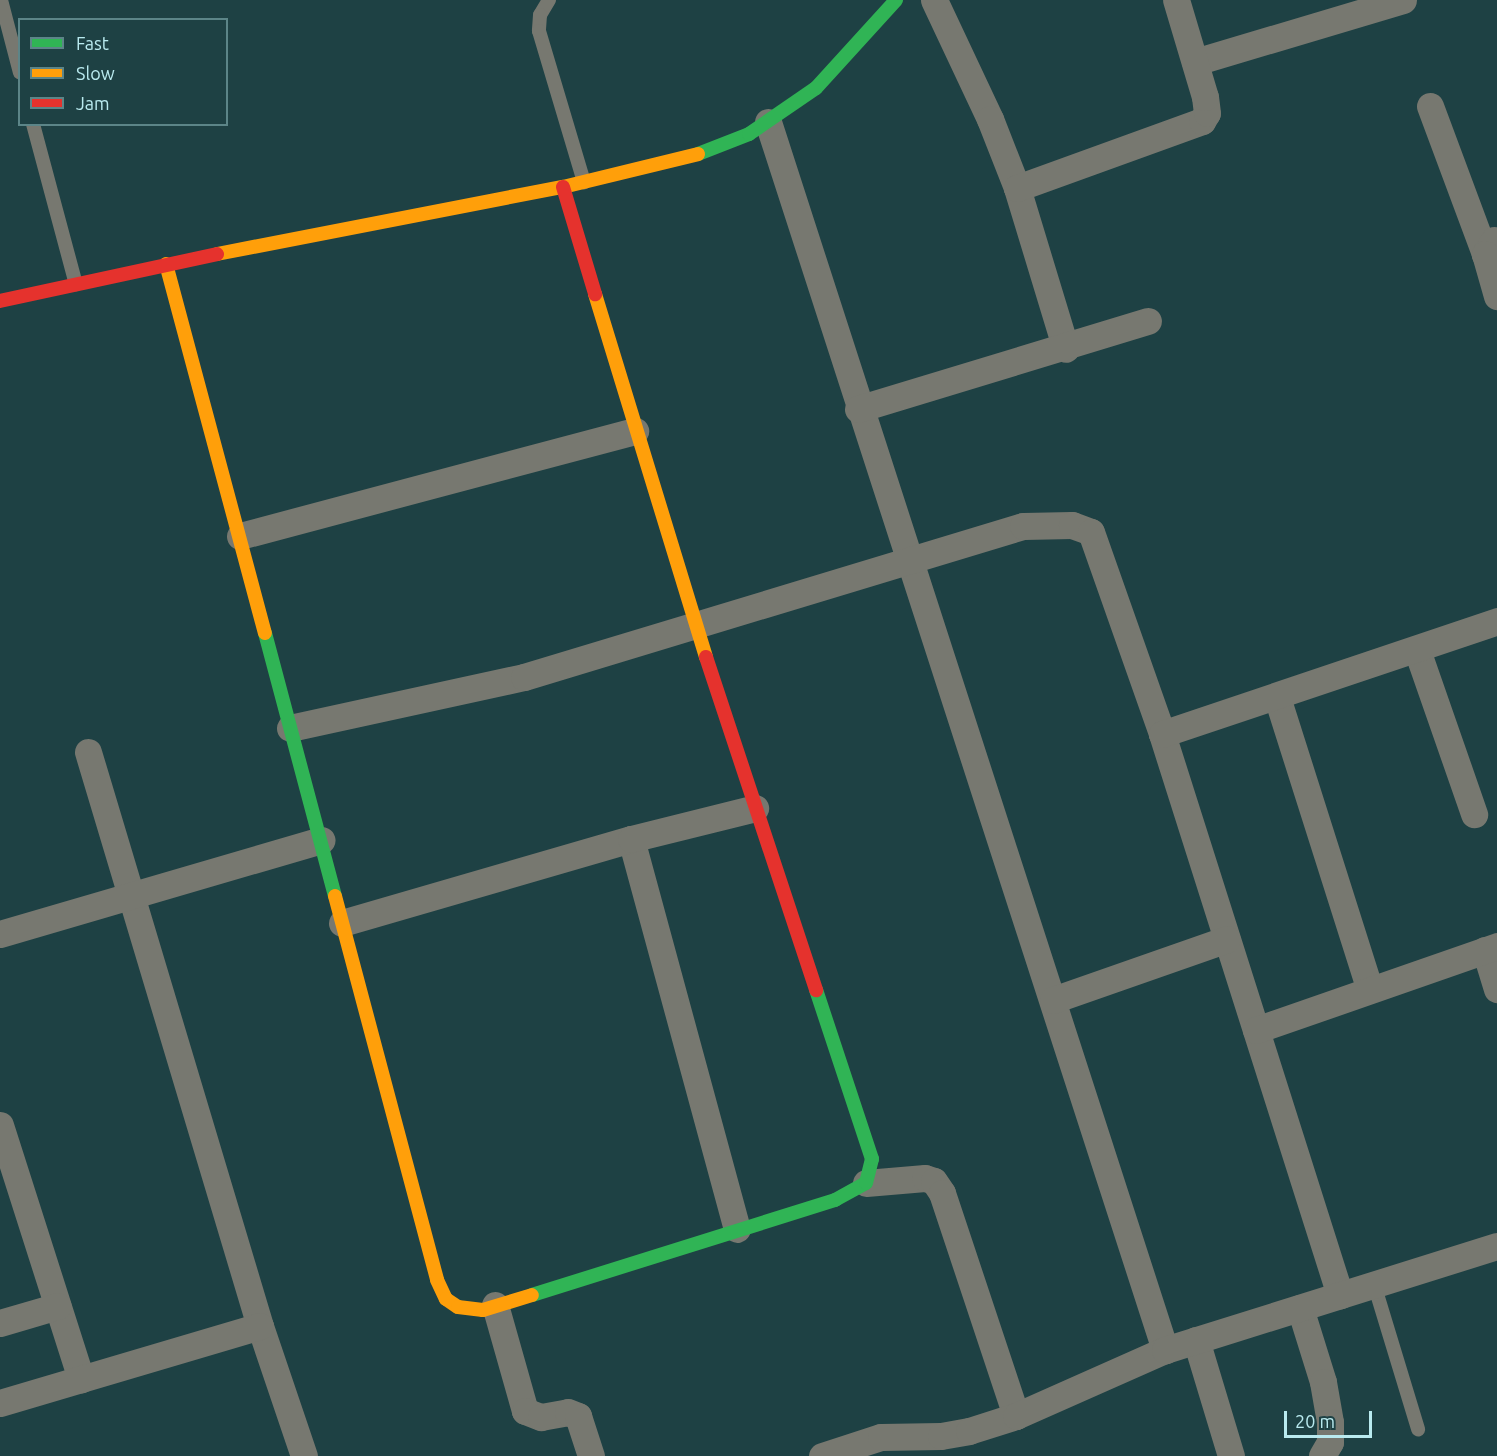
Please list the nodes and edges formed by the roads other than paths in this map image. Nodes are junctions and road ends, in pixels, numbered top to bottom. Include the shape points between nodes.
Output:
1 (1, 0) edge
2 (549, 0) edge
3 (896, 0) edge
4 (934, 0) edge
5 (1176, 0) edge
6 (1387, 2) edge
7 (1196, 62) junction
8 (18, 65) edge
9 (1430, 106) dead end
10 (768, 123) junction
11 (34, 126) edge
12 (584, 182) junction
13 (563, 187) junction
14 (1017, 188) junction
15 (1491, 246) edge
16 (166, 264) junction
17 (76, 284) junction
18 (1497, 296) edge
19 (0, 301) edge
20 (1148, 321) dead end
21 (1066, 349) junction
22 (858, 409) junction
23 (635, 431) junction
24 (240, 536) junction
25 (909, 562) junction
26 (1497, 621) edge
27 (696, 626) junction
28 (1417, 650) junction
29 (1277, 697) junction
30 (290, 728) junction
31 (1162, 734) junction
32 (88, 753) dead end
33 (755, 808) junction
34 (1473, 814) dead end
35 (631, 839) junction
36 (322, 840) junction
37 (130, 894) junction
38 (342, 923) junction
39 (0, 934) edge
40 (1227, 939) junction
41 (1491, 948) edge
42 (1497, 989) edge
43 (1370, 990) junction
44 (1053, 1000) junction
45 (1257, 1030) junction
46 (0, 1125) edge
47 (866, 1183) junction
48 (738, 1229) junction
49 (1497, 1246) edge
50 (1374, 1284) junction
51 (1340, 1295) junction
52 (495, 1305) junction
53 (58, 1306) junction
54 (1300, 1308) junction
55 (0, 1323) edge
56 (260, 1326) junction
57 (1196, 1340) junction
58 (1165, 1350) junction
59 (81, 1378) junction
60 (0, 1403) edge
61 (1016, 1416) junction
62 (1418, 1429) dead end
63 (304, 1456) edge
64 (591, 1456) edge
65 (822, 1456) edge
66 (1231, 1456) edge
67 (1322, 1456) edge

1 - 8 lane
2 - 12 lane via 540,15 538,32
3 - 10 street via 816,88
4 - 14 street via 990,119
5 - 7 street
6 - 7 street
7 - 14 street via 1207,113 1195,127
9 - 15 street
10 - 12 street via 720,148
10 - 22 street
11 - 17 lane
12 - 13 street
13 - 16 street
13 - 23 street
14 - 21 street
15 - 18 street
16 - 17 street
16 - 24 street
17 - 19 street
20 - 21 street
21 - 22 street
22 - 25 street
23 - 24 street
23 - 27 street
24 - 30 street
25 - 27 street
25 - 31 street via 1023,526 1072,525 1091,532
25 - 44 street
26 - 28 street
27 - 30 street via 524,677
27 - 33 street
28 - 29 street
28 - 34 street
29 - 31 street
29 - 43 street
30 - 36 street
31 - 40 street
32 - 37 street
33 - 35 street
33 - 47 street via 872,1159
35 - 38 street
35 - 48 street
36 - 37 street
36 - 38 street
37 - 39 street
37 - 56 street
38 - 52 street via 437,1280 446,1299 458,1307 483,1310
40 - 44 street
40 - 45 street
41 - 42 street
41 - 43 street
43 - 45 street
44 - 58 street
45 - 51 street
46 - 53 street
47 - 48 street via 835,1200
47 - 61 street via 925,1178 934,1181 942,1193
48 - 52 street
49 - 50 street
50 - 51 street
50 - 62 lane
51 - 54 street
52 - 64 street via 525,1411 541,1417 568,1412 578,1416
53 - 55 street
53 - 59 street
54 - 57 street
54 - 67 street via 1323,1382 1330,1422 1330,1442
56 - 59 street
56 - 63 street
57 - 58 street
57 - 66 street
58 - 61 street
59 - 60 street
61 - 65 street via 941,1436 881,1437

